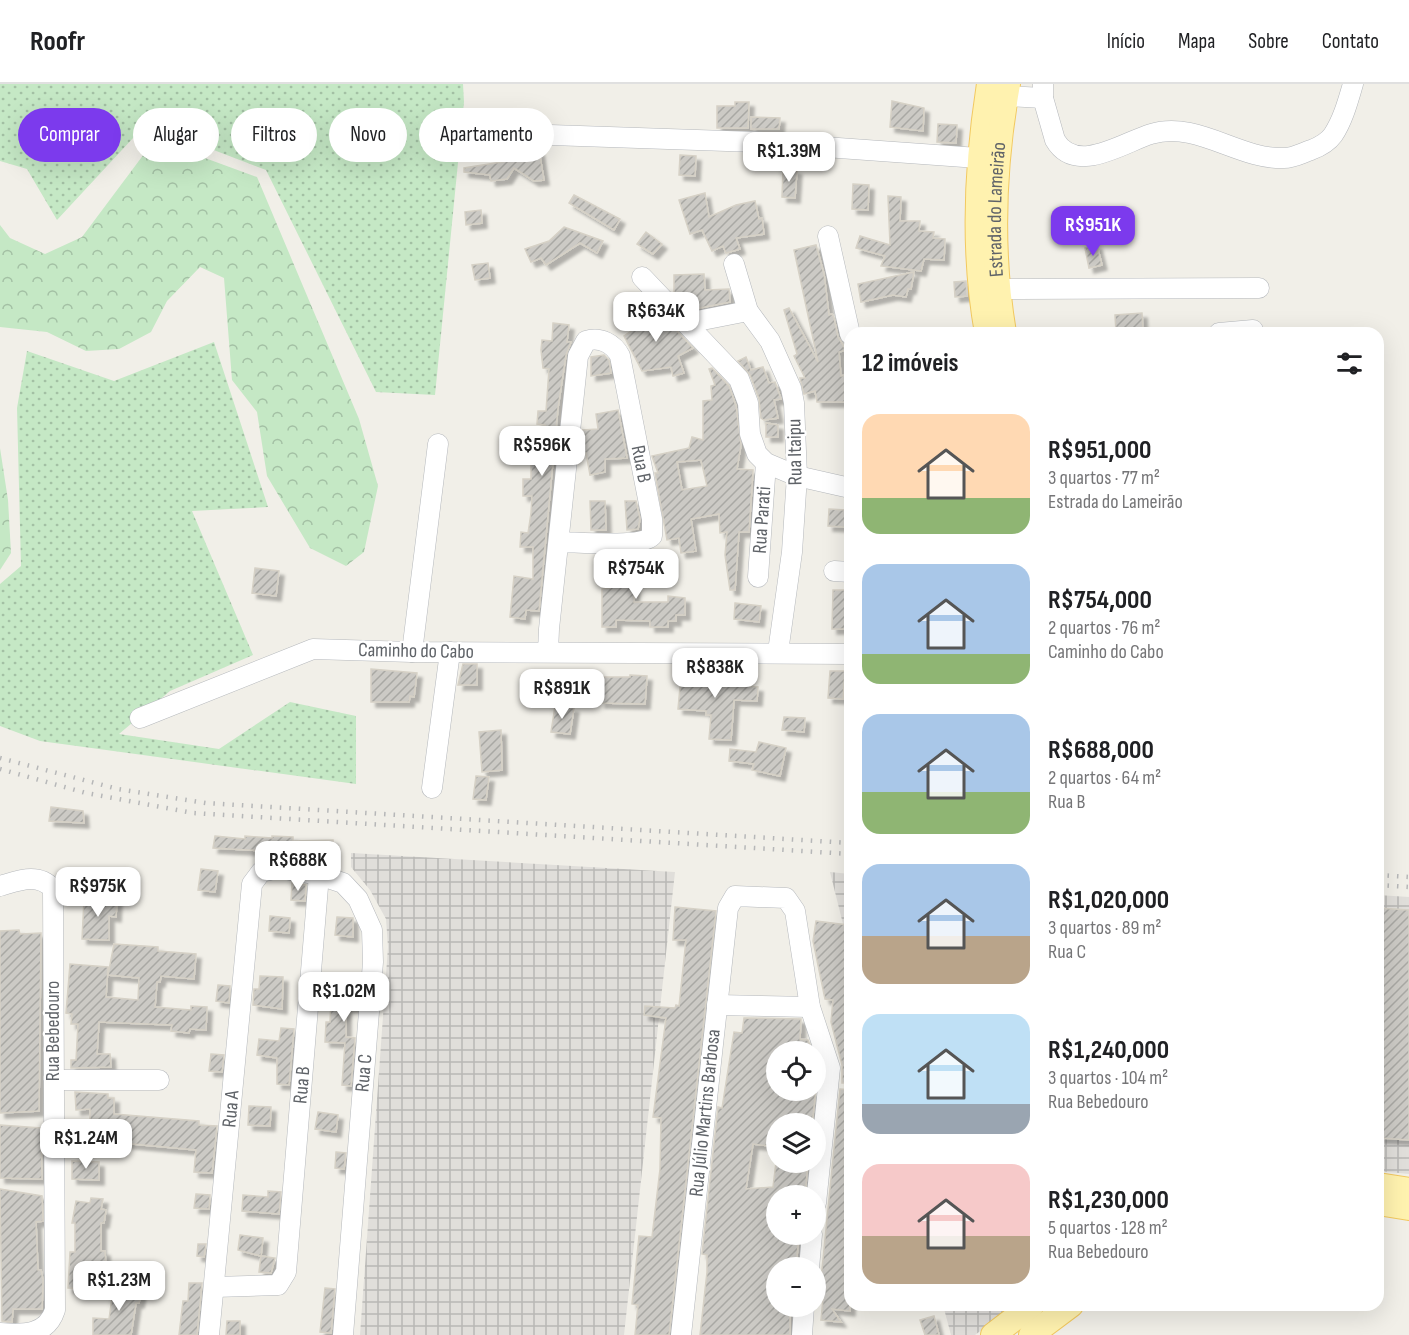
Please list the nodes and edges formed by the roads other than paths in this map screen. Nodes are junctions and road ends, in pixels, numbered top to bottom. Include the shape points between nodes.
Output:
1 (1353, 84) edge
2 (1001, 88) edge
3 (1043, 91) edge
4 (554, 135) edge
5 (978, 159) junction
6 (828, 236) dead end
7 (734, 264) dead end
8 (642, 277) dead end
9 (1259, 288) dead end
10 (997, 289) junction
11 (748, 311) junction
12 (687, 323) junction
13 (848, 327) edge
14 (986, 327) edge
15 (1003, 327) edge
16 (438, 444) dead end
17 (766, 463) junction
18 (797, 476) junction
19 (844, 487) edge
20 (559, 542) junction
21 (758, 576) dead end
22 (412, 652) junction
23 (450, 652) junction
24 (548, 652) junction
25 (778, 652) junction
26 (844, 654) edge
27 (140, 718) dead end
28 (432, 788) dead end
29 (319, 875) junction
30 (252, 884) joint
31 (0, 886) edge
32 (717, 1005) junction
33 (810, 1007) junction
34 (54, 1080) junction
35 (159, 1080) dead end
36 (818, 1185) edge
37 (1384, 1186) edge
38 (1409, 1190) edge
39 (1384, 1204) edge
40 (1409, 1208) edge
41 (215, 1287) junction
42 (1024, 1311) edge
43 (1063, 1311) edge
44 (803, 1317) edge
45 (0, 1333) edge
46 (209, 1335) edge
47 (343, 1335) edge
48 (681, 1335) edge
49 (802, 1335) edge
50 (993, 1335) edge
51 (1031, 1335) edge

1 - 3 street via 1342,118 1328,141 1284,158 1197,135 1165,132 1098,155 1072,154 1055,141
2 - 3 street
2 - 5 main road, Estrada do Lameirão
2 - 10 main road, Estrada do Lameirão via 996,181
4 - 5 street via 756,142
5 - 14 main road, Estrada do Lameirão via 978,263
6 - 13 street
7 - 11 street, Rua Itaipu
8 - 12 street
9 - 10 street
10 - 15 main road, Estrada do Lameirão
11 - 12 street
11 - 18 street, Rua Itaipu via 770,341 791,387
12 - 17 street via 739,380 748,403 754,448
16 - 22 street
17 - 18 street
17 - 21 street, Rua Parati
18 - 19 street
18 - 25 street, Rua Itaipu via 792,552
20 - 20 street, Rua B via 633,543 652,536 620,356 612,345 592,339 586,341 578,356
20 - 24 street
22 - 23 street, Caminho do Cabo
22 - 27 street, Caminho do Cabo via 313,649
23 - 24 street, Caminho do Cabo
23 - 28 street
24 - 25 street, Caminho do Cabo
25 - 26 street, Caminho do Cabo
29 - 30 street, Rua C via 278,867 261,872
29 - 41 street, Rua B via 286,1272 281,1283 270,1287
29 - 47 street, Rua C via 349,888 372,930 373,962
30 - 41 street, Rua A
31 - 34 street, Rua Bebedouro via 27,879 47,882 53,889
32 - 33 street
32 - 33 street, Rua Júlio Martins Barbosa via 728,908 733,898 773,896 786,898 795,912
32 - 48 street, Rua Júlio Martins Barbosa
33 - 36 street via 830,1068
34 - 35 street
34 - 45 street, Rua Bebedouro via 55,1310 47,1327 40,1330
37 - 38 main road
39 - 40 main road
41 - 46 street, Rua A
42 - 50 main road
43 - 51 main road
44 - 49 street

